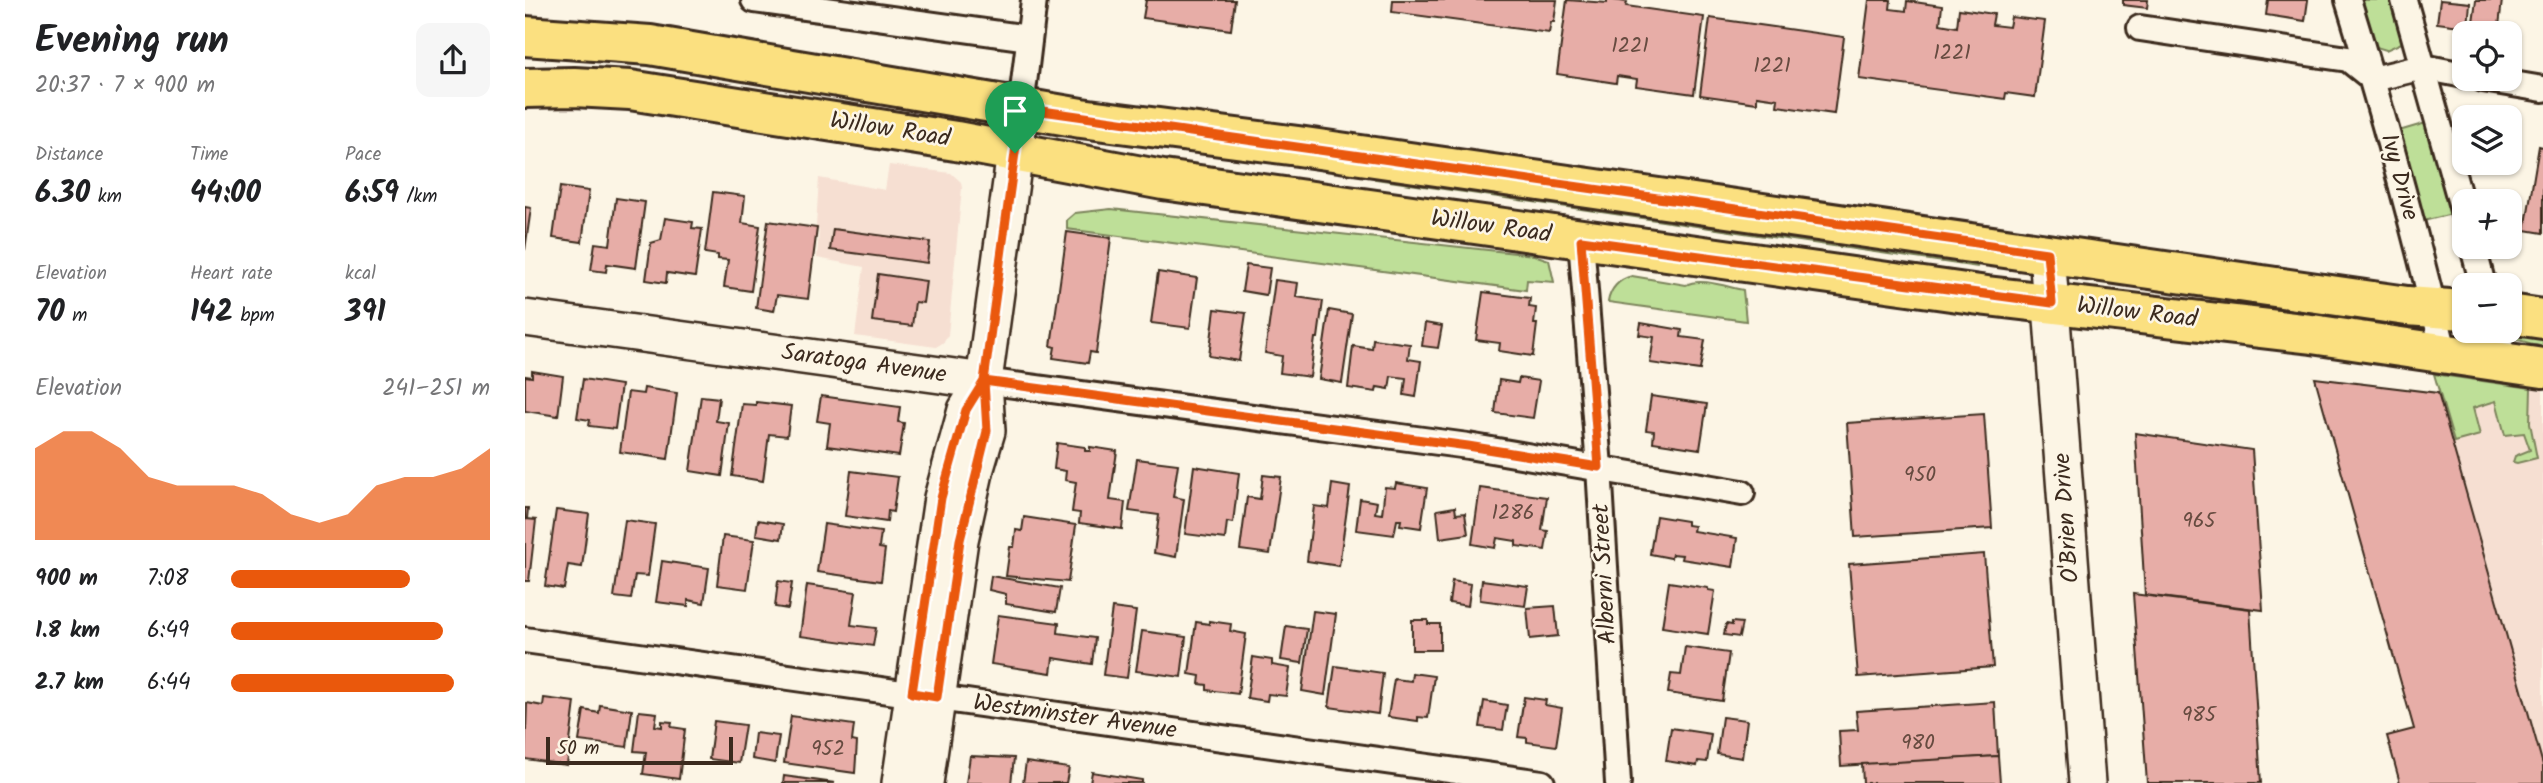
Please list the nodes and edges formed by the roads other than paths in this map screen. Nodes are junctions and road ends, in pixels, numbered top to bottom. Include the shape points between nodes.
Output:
1 (754, 0) edge
2 (1034, 0) edge
3 (2348, 0) edge
4 (2404, 0) edge
5 (2140, 28) dead end
6 (525, 36) edge
7 (1029, 38) junction
8 (2423, 67) junction
9 (2452, 73) edge
10 (2372, 79) junction
11 (2522, 86) edge
12 (525, 88) edge
13 (2543, 89) edge
14 (1021, 108) junction
15 (1015, 153) junction
16 (2457, 189) edge
17 (1581, 240) junction
18 (2047, 253) junction
19 (2052, 303) junction
20 (2449, 309) edge
21 (2522, 316) edge
22 (525, 318) edge
23 (2543, 319) edge
24 (2501, 346) edge
25 (2445, 355) junction
26 (2543, 368) edge
27 (984, 381) junction
28 (1599, 467) junction
29 (1742, 493) dead end
30 (525, 640) edge
31 (924, 695) junction
32 (900, 783) edge
33 (925, 783) edge
34 (1542, 783) edge
35 (1618, 783) edge
36 (2087, 783) edge

1 - 7 street
2 - 7 street
3 - 10 street, Ivy Drive
4 - 8 street
5 - 10 street via 2348,59
6 - 14 main road, Willow Road via 649,45
7 - 14 street
8 - 9 street
8 - 10 street
8 - 16 street
10 - 20 street, Ivy Drive
11 - 13 street
12 - 15 main road, Willow Road via 630,90
14 - 15 street
14 - 18 main road, Willow Road
15 - 17 main road, Willow Road via 1175,182
15 - 27 street
17 - 19 main road, Willow Road
17 - 28 street, Alberni Street
18 - 19 street, O'Brien Drive
18 - 20 main road, Willow Road
19 - 25 main road, Willow Road
19 - 36 street, O'Brien Drive
20 - 25 street, Ivy Drive
21 - 23 main road
22 - 27 street, Saratoga Avenue
24 - 25 main road, Willow Road
24 - 26 main road, Willow Road
27 - 28 street, Saratoga Avenue
27 - 31 street via 987,431
28 - 29 street, Saratoga Avenue
28 - 35 street, Alberni Street
30 - 31 street, Westminster Avenue
31 - 32 street
31 - 33 street
31 - 34 street, Westminster Avenue

